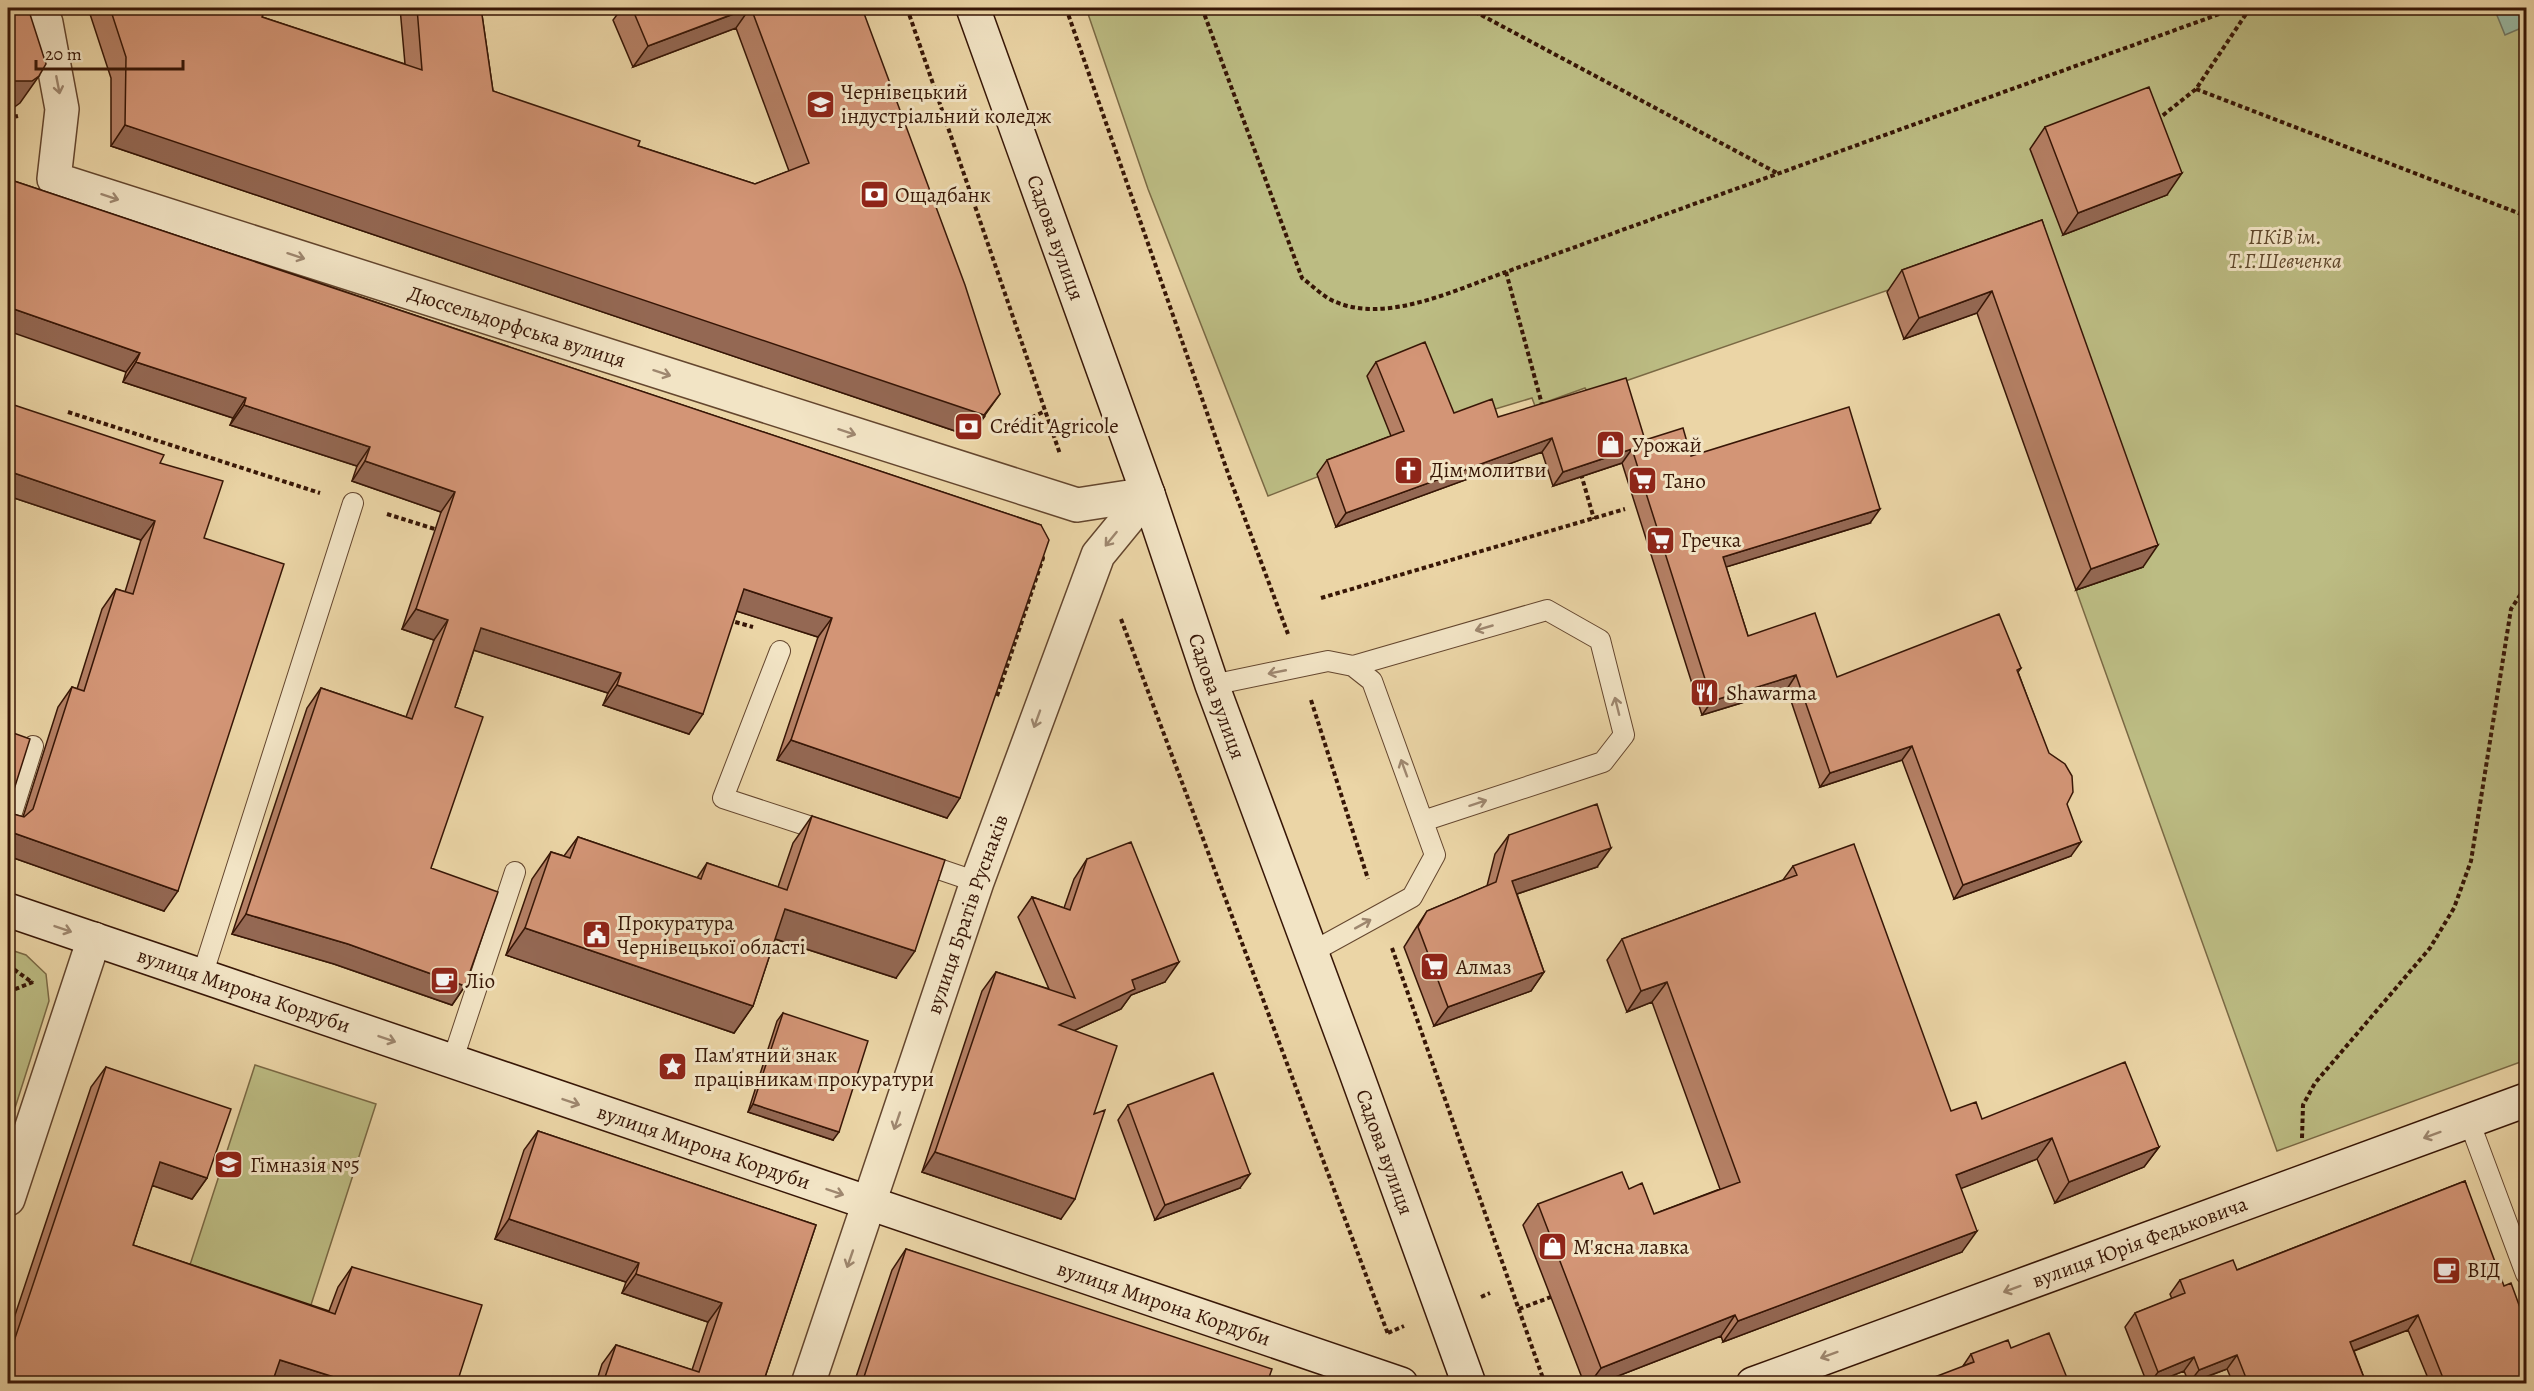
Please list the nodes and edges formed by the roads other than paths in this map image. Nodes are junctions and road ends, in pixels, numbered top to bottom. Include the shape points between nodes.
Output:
1 (40, 8) edge
2 (973, 8) edge
3 (1148, 494) junction
4 (353, 503) road end
5 (780, 651) road end
6 (1353, 666) junction
7 (1212, 685) junction
8 (33, 746) dead end
9 (1423, 821) junction
10 (8, 825) edge
11 (848, 839) edge
12 (905, 858) edge
13 (515, 872) dead end
14 (977, 882) junction
15 (8, 910) edge
16 (94, 939) junction
17 (1312, 952) junction
18 (202, 976) junction
19 (452, 1062) junction
20 (2526, 1100) edge
21 (2469, 1121) junction
22 (8, 1199) edge
23 (869, 1204) junction
24 (2526, 1274) edge
25 (808, 1383) edge
26 (1401, 1383) edge
27 (1469, 1383) edge
28 (1753, 1383) edge

1 -> 3 street, Дюссельдорфська вулиця via 62,109 54,179 1077,505
2 - 3 street, Садова вулиця
3 - 7 street, Садова вулиця
3 -> 14 street, вулиця Братів Руснаків via 1098,555
4 - 18 lane
5 - 11 lane via 723,798
6 -> 7 lane via 1329,661
9 -> 6 lane via 1372,681
9 -> 6 lane via 1603,762 1624,735 1600,640 1547,610
7 - 17 street, Садова вулиця
8 - 10 lane
17 -> 9 lane via 1412,897 1434,855
12 - 14 lane
13 - 19 lane
14 -> 23 street, вулиця Братів Руснаків
15 -> 16 street, вулиця Мирона Кордуби
16 - 18 street, вулиця Мирона Кордуби
16 - 22 street
17 - 27 street, Садова вулиця
18 -> 19 street, вулиця Мирона Кордуби
19 -> 23 street, вулиця Мирона Кордуби
20 - 21 street, вулиця Юрія Федьковича
21 - 24 lane
21 -> 28 street, вулиця Юрія Федьковича
23 -> 25 street, вулиця Братів Руснаків
23 - 26 street, вулиця Мирона Кордуби

